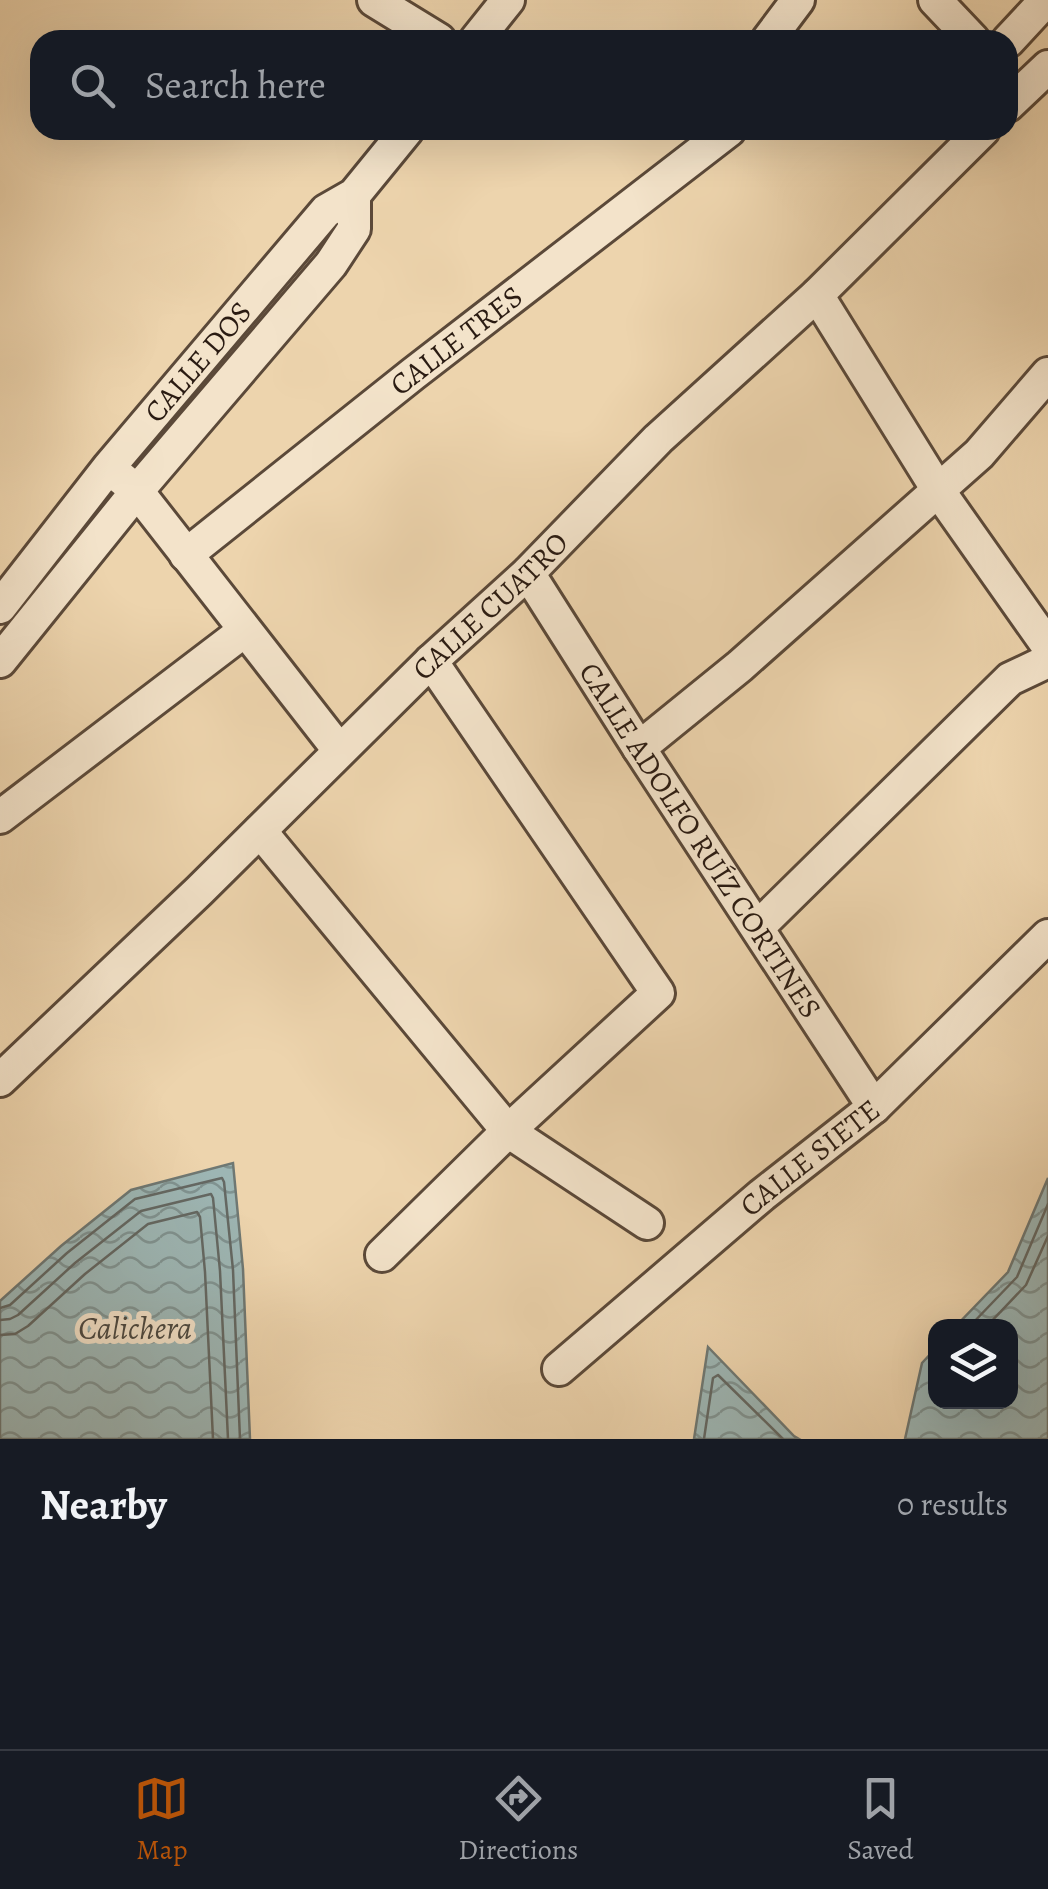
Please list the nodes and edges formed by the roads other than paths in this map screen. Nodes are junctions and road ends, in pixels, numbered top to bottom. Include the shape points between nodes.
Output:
1 (374, 0) edge
2 (508, 0) edge
3 (798, 0) edge
4 (935, 0) edge
5 (1046, 0) edge
6 (422, 30) edge
7 (484, 30) edge
8 (776, 30) edge
9 (964, 30) edge
10 (1018, 30) edge
11 (399, 140) edge
12 (716, 140) edge
13 (973, 140) edge
14 (354, 195) junction
15 (817, 295) junction
16 (1048, 374) edge
17 (109, 467) junction
18 (938, 490) junction
19 (137, 491) junction
20 (186, 555) junction
21 (528, 573) junction
22 (4, 591) edge
23 (41, 610) junction
24 (244, 631) junction
25 (1048, 646) edge
26 (0, 661) edge
27 (432, 661) junction
28 (1048, 661) edge
29 (638, 748) junction
30 (339, 750) junction
31 (0, 816) edge
32 (260, 830) junction
33 (758, 928) junction
34 (1048, 936) edge
35 (0, 1080) edge
36 (874, 1107) junction
37 (508, 1131) junction
38 (647, 1223) dead end
39 (382, 1255) dead end
40 (560, 1369) dead end

1 - 6 street
2 - 7 street
3 - 8 street
4 - 9 street
5 - 10 street
11 - 14 street, CALLE DOS
12 - 20 street, CALLE TRES
13 - 15 street, CALLE CUATRO
14 - 17 street, CALLE DOS via 326,211
14 - 19 street via 354,229 330,264
15 - 18 street
15 - 21 street, CALLE CUATRO via 658,439
16 - 18 street
17 - 19 street
17 - 22 street, CALLE DOS
18 - 25 street
18 - 29 street
19 - 20 street
19 - 23 street
20 - 24 street
21 - 27 street, CALLE CUATRO
21 - 29 street, CALLE ADOLFO RUÍZ CORTINES
22 - 23 street
23 - 26 street
24 - 30 street
24 - 31 street
27 - 30 street, CALLE CUATRO
27 - 37 street via 658,994
28 - 33 street via 1010,679
29 - 33 street, CALLE ADOLFO RUÍZ CORTINES
30 - 32 street, CALLE CUATRO
32 - 35 street, CALLE CUATRO
32 - 37 street
33 - 36 street, CALLE ADOLFO RUÍZ CORTINES
34 - 36 street, CALLE SIETE
36 - 40 street, CALLE SIETE
37 - 38 street
37 - 39 street

